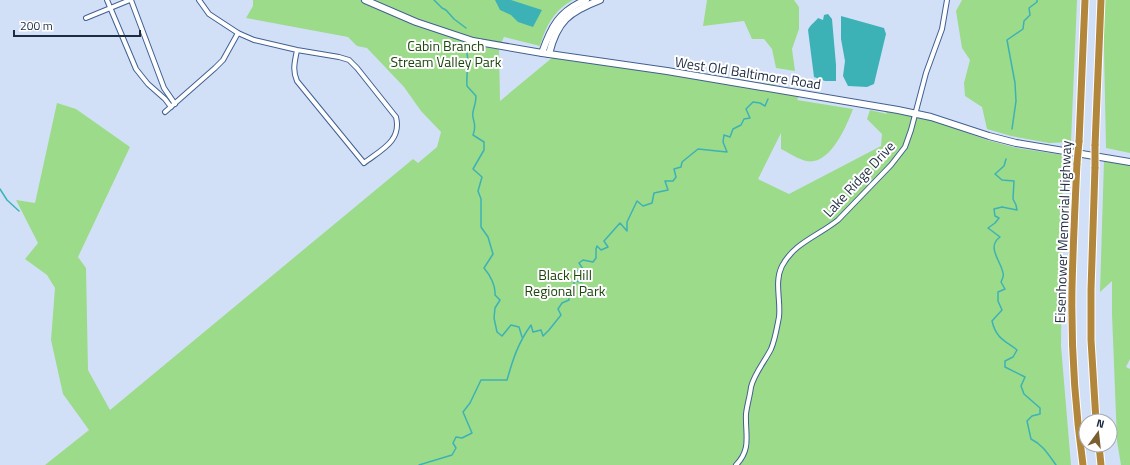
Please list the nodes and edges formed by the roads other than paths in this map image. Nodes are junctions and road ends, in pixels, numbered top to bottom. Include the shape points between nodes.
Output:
1 (107, 0) edge
2 (130, 0) edge
3 (199, 0) edge
4 (365, 0) edge
5 (586, 0) edge
6 (600, 0) edge
7 (947, 0) edge
8 (1085, 0) edge
9 (1101, 0) edge
10 (592, 1) edge
11 (110, 7) junction
12 (86, 18) dead end
13 (238, 33) junction
14 (297, 50) junction
15 (546, 54) junction
16 (173, 105) junction
17 (165, 112) dead end
18 (915, 114) junction
19 (1130, 162) edge
20 (1095, 413) edge
21 (1100, 453) edge
22 (736, 465) edge
23 (1083, 465) edge
24 (1101, 465) edge

1 - 11 street
2 - 11 street
2 - 16 street
3 - 13 street via 209,14
4 - 15 street, West Old Baltimore Road via 449,34 473,41
5 - 15 street via 571,7 558,19 548,36
6 - 10 street
7 - 18 street, Lake Ridge Drive via 942,29
8 - 23 highway, Eisenhower Memorial Highway, bridge via 1072,289 1076,402
9 - 20 highway, Eisenhower Memorial Highway, bridge via 1091,311
10 - 15 street via 563,22
11 - 12 street
11 - 16 street via 136,69 148,84
13 - 14 street via 254,40
13 - 16 street via 223,60
14 - 14 street via 349,60 396,116 398,124 392,141 364,163 296,81 294,66
15 - 18 street, West Old Baltimore Road via 670,72
16 - 17 street
18 - 19 street, West Old Baltimore Road via 1016,143
18 - 22 street, Lake Ridge Drive via 905,147 891,165 838,220 792,251 782,266 778,279 778,317 771,348 752,383 746,413 748,442 741,460
21 - 24 highway

